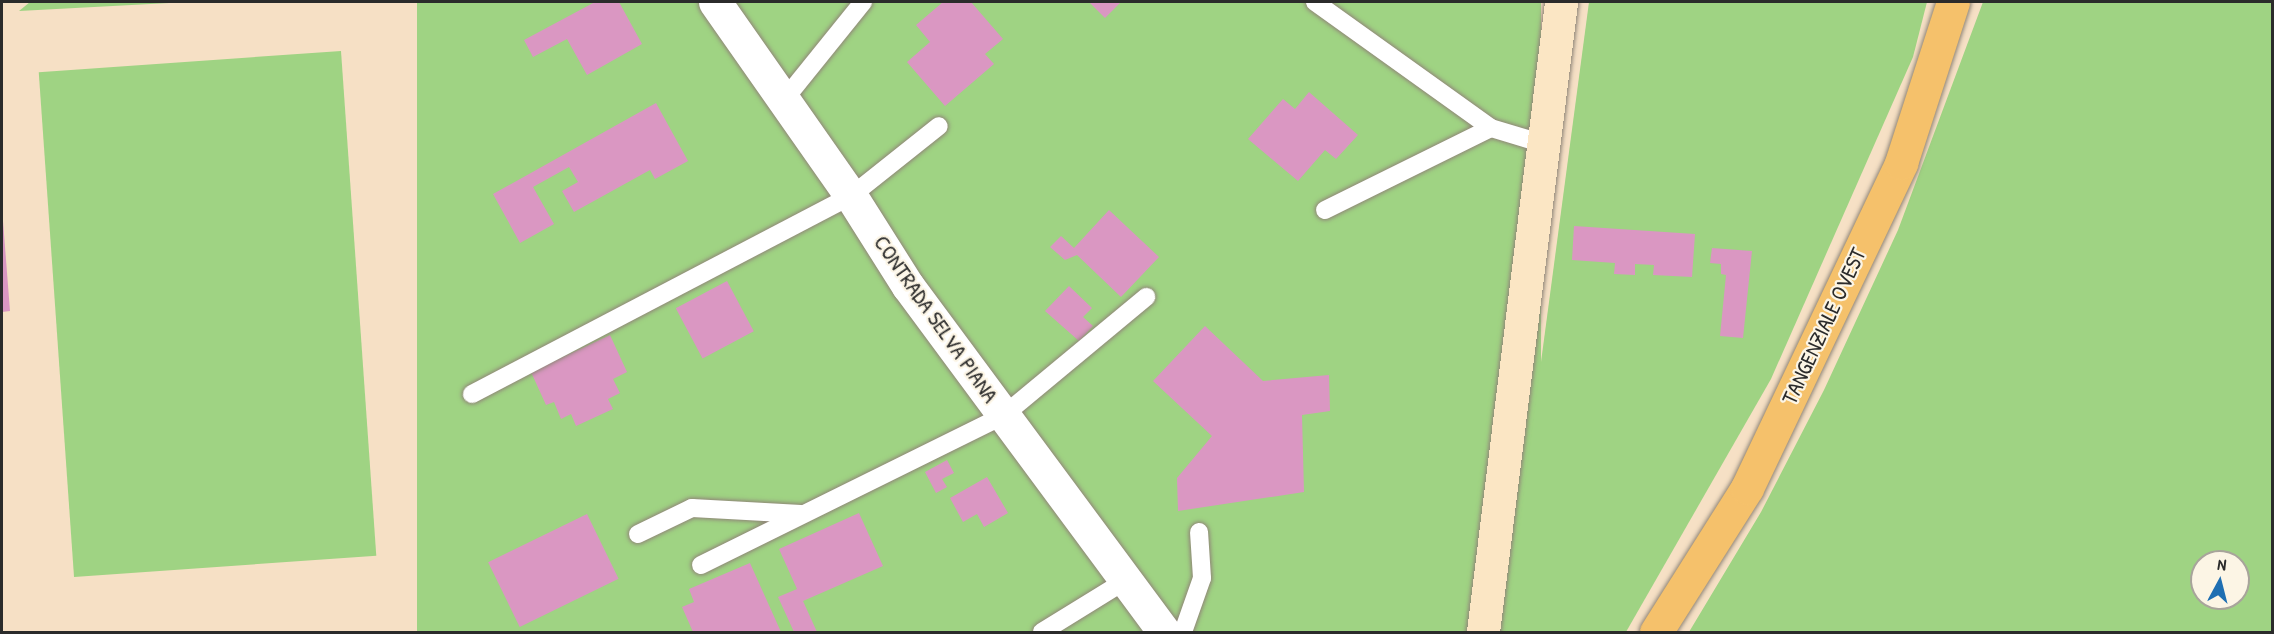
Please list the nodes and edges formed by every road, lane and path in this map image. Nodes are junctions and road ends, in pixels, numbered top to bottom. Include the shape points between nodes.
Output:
1 (715, 2) edge
2 (863, 2) edge
3 (1316, 2) edge
4 (1561, 2) edge
5 (1953, 2) edge
6 (784, 100) junction
7 (939, 126) dead end
8 (1491, 128) junction
9 (1544, 144) junction
10 (851, 196) junction
11 (1326, 210) dead end
12 (1146, 297) dead end
13 (472, 394) dead end
14 (1004, 415) junction
15 (804, 514) junction
16 (1199, 532) dead end
17 (638, 534) dead end
18 (701, 565) dead end
19 (1123, 582) junction
20 (1042, 633) edge
21 (1164, 633) edge
22 (1183, 633) edge
23 (1483, 633) edge
24 (1656, 633) edge

1 - 6 street, CONTRADA SELVA PIANA
2 - 6 lane
3 - 8 lane
4 - 9 main road
5 - 24 main road, TANGENZIALE OVEST via 1896,174 1747,488
6 - 10 street, CONTRADA SELVA PIANA
7 - 10 lane
8 - 9 lane
8 - 11 lane
9 - 23 main road
10 - 13 lane
10 - 14 street, CONTRADA SELVA PIANA via 908,286
12 - 14 lane
14 - 15 lane
14 - 19 street, CONTRADA SELVA PIANA
15 - 17 lane via 692,507
15 - 18 lane
16 - 22 lane via 1202,578
19 - 20 lane
19 - 21 street, CONTRADA SELVA PIANA

